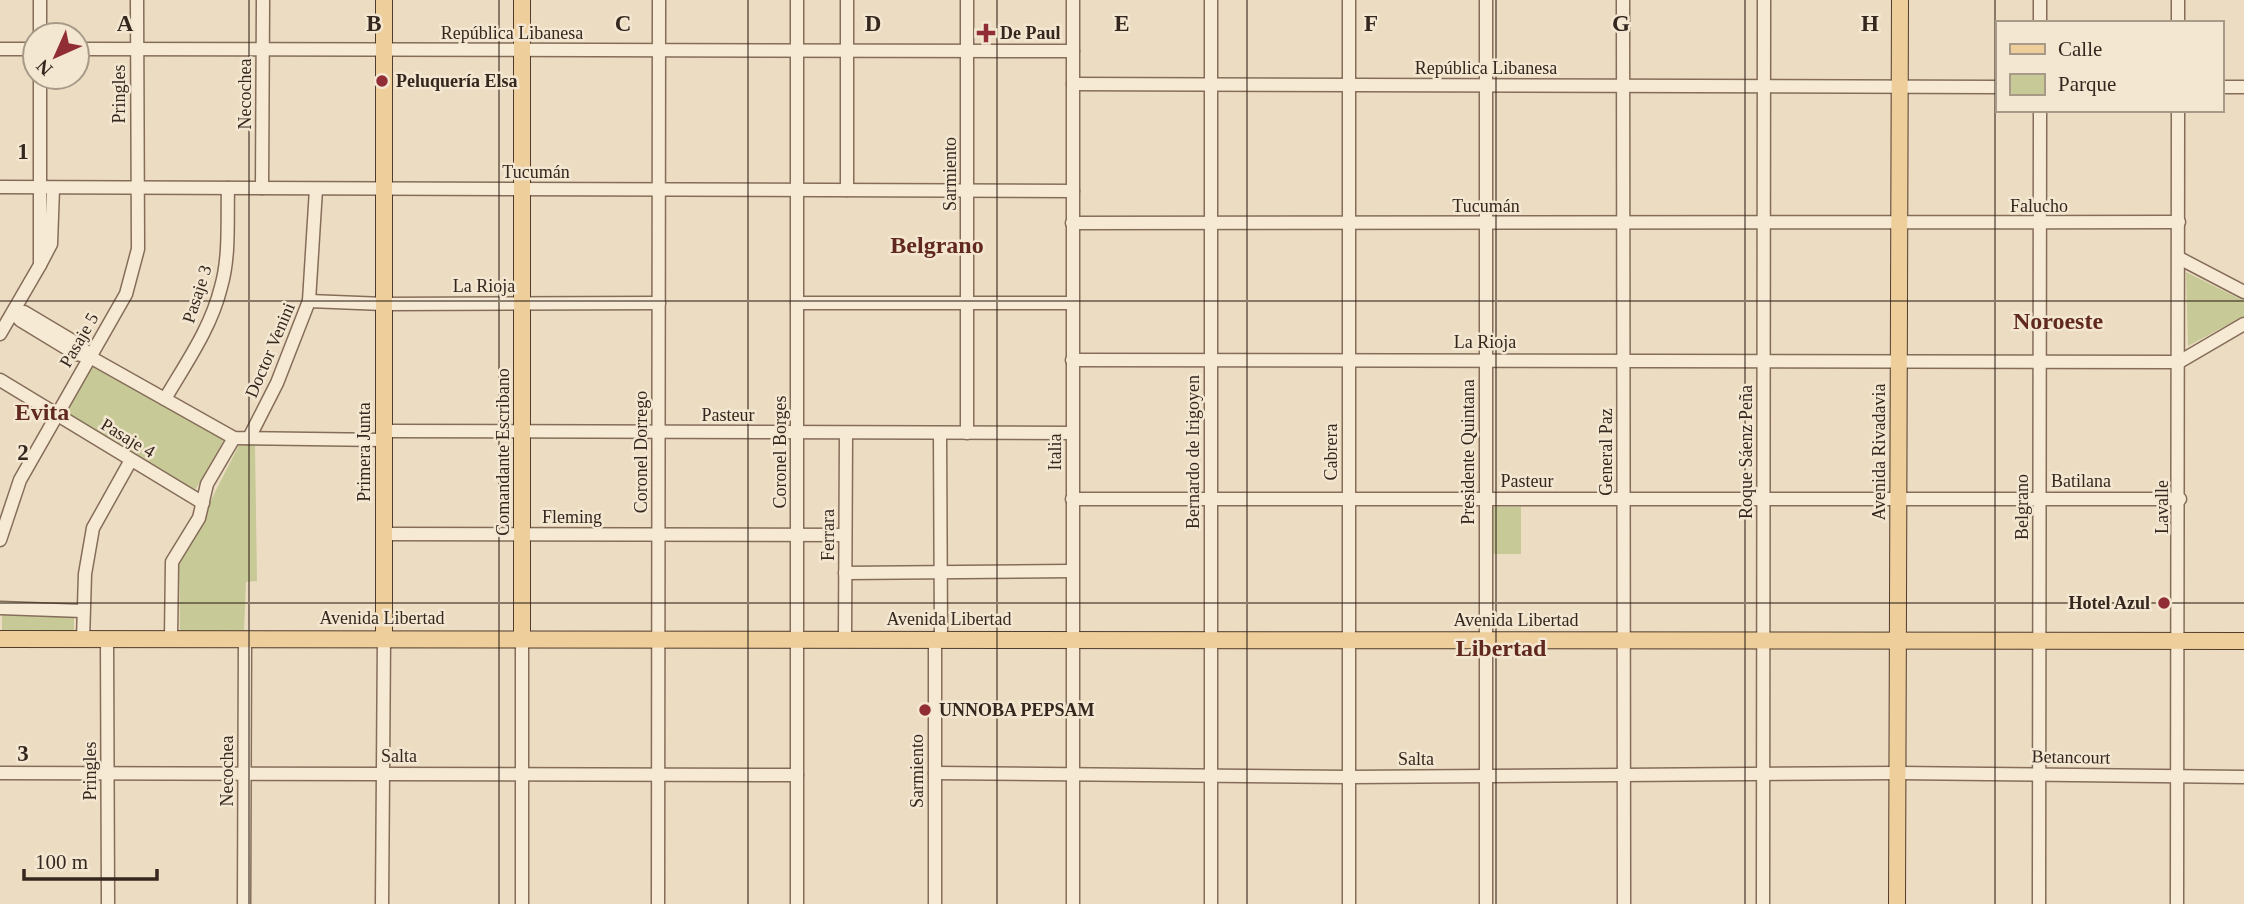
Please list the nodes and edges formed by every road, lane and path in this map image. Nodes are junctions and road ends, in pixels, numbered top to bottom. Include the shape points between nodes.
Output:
1 (40, 0) edge
2 (137, 0) edge
3 (263, 0) edge
4 (384, 0) edge
5 (522, 0) edge
6 (659, 0) edge
7 (797, 0) edge
8 (847, 0) edge
9 (967, 0) edge
10 (1073, 0) edge
11 (1211, 0) edge
12 (1349, 0) edge
13 (1486, 0) edge
14 (1623, 0) edge
15 (1764, 0) edge
16 (1900, 0) edge
17 (2040, 0) edge
18 (2178, 0) edge
19 (40, 21) edge
20 (2040, 21) edge
21 (2178, 21) edge
22 (0, 49) edge
23 (21, 49) edge
24 (91, 49) edge
25 (137, 50) junction
26 (262, 50) junction
27 (383, 50) junction
28 (522, 50) junction
29 (659, 50) junction
30 (797, 50) junction
31 (847, 50) junction
32 (967, 50) junction
33 (1073, 51) junction
34 (1073, 84) junction
35 (1211, 84) junction
36 (1349, 85) junction
37 (1486, 85) junction
38 (1623, 86) junction
39 (1764, 86) junction
40 (1900, 87) junction
41 (1996, 87) edge
42 (2223, 87) edge
43 (2244, 87) edge
44 (41, 91) edge
45 (2040, 112) edge
46 (2178, 112) edge
47 (0, 187) edge
48 (47, 188) junction
49 (136, 188) junction
50 (228, 188) junction
51 (262, 188) junction
52 (316, 188) junction
53 (384, 189) junction
54 (522, 189) junction
55 (659, 190) junction
56 (797, 190) junction
57 (847, 190) junction
58 (967, 190) junction
59 (1073, 191) junction
60 (2179, 222) junction
61 (1072, 223) junction
62 (1210, 223) junction
63 (1348, 223) junction
64 (1486, 223) junction
65 (1623, 223) junction
66 (2040, 223) junction
67 (1764, 224) junction
68 (1899, 224) junction
69 (2179, 258) junction
70 (2244, 292) edge
71 (309, 302) junction
72 (522, 303) junction
73 (659, 303) junction
74 (797, 303) junction
75 (967, 303) junction
76 (1072, 303) junction
77 (384, 304) junction
78 (14, 312) junction
79 (2244, 324) edge
80 (0, 334) edge
81 (90, 357) junction
82 (1899, 359) junction
83 (1072, 360) junction
84 (1210, 360) junction
85 (1348, 360) junction
86 (1486, 360) junction
87 (1623, 360) junction
88 (1764, 360) junction
89 (2040, 361) junction
90 (2179, 362) junction
91 (0, 380) edge
92 (165, 399) junction
93 (57, 414) junction
94 (522, 432) junction
95 (659, 432) junction
96 (798, 433) junction
97 (846, 433) junction
98 (940, 433) junction
99 (967, 433) junction
100 (1072, 433) junction
101 (384, 436) junction
102 (234, 438) junction
103 (249, 439) junction
104 (131, 460) junction
105 (1348, 498) junction
106 (1486, 498) junction
107 (1623, 498) junction
108 (1763, 498) junction
109 (1898, 498) junction
110 (2040, 498) junction
111 (1072, 499) junction
112 (1210, 499) junction
113 (2180, 499) junction
114 (203, 503) junction
115 (384, 534) junction
116 (522, 534) junction
117 (659, 534) junction
118 (798, 534) junction
119 (845, 535) junction
120 (0, 540) edge
121 (1072, 571) junction
122 (941, 572) junction
123 (845, 573) junction
124 (0, 608) edge
125 (83, 611) junction
126 (384, 637) junction
127 (171, 638) junction
128 (244, 638) junction
129 (522, 638) junction
130 (659, 638) junction
131 (798, 638) junction
132 (845, 638) junction
133 (938, 638) junction
134 (1072, 638) junction
135 (0, 639) edge
136 (82, 639) junction
137 (107, 639) junction
138 (1210, 639) junction
139 (1348, 639) junction
140 (1486, 640) junction
141 (1623, 640) junction
142 (1763, 641) junction
143 (1898, 641) junction
144 (2039, 641) junction
145 (2179, 641) junction
146 (2244, 641) edge
147 (0, 773) edge
148 (107, 773) junction
149 (244, 773) junction
150 (935, 773) junction
151 (1898, 773) junction
152 (383, 774) junction
153 (522, 774) junction
154 (1763, 774) junction
155 (2039, 774) junction
156 (658, 775) junction
157 (797, 775) junction
158 (1072, 775) junction
159 (1623, 775) junction
160 (1211, 776) junction
161 (1486, 776) junction
162 (2177, 776) junction
163 (1349, 777) junction
164 (2244, 777) edge
165 (108, 904) edge
166 (244, 904) edge
167 (382, 904) edge
168 (522, 904) edge
169 (658, 904) edge
170 (797, 904) edge
171 (934, 904) edge
172 (1073, 904) edge
173 (1211, 904) edge
174 (1349, 904) edge
175 (1486, 904) edge
176 (1624, 904) edge
177 (1763, 904) edge
178 (1897, 904) edge
179 (2039, 904) edge
180 (2177, 904) edge

1 - 19 street
2 - 25 street, Pringles
3 - 26 street, Necochea
4 - 27 main road, Primera Junta
5 - 28 main road, Comandante Escribano
6 - 29 street, Coronel Dorrego
7 - 30 street, Coronel Borges
8 - 31 street
9 - 32 street, Sarmiento
10 - 33 street, Italia
11 - 35 street, Bernardo de Irigoyen
12 - 36 street, Cabrera
13 - 37 street, Presidente Quintana
14 - 38 street, General Paz
15 - 39 street, Roque Sáenz Peña
16 - 40 main road, Avenida Rivadavia
17 - 20 street
18 - 21 street
22 - 23 street
24 - 25 street, República Libanesa
25 - 26 street, República Libanesa
25 - 49 street, Pringles
26 - 27 street, República Libanesa
26 - 51 street, Necochea
27 - 28 street, República Libanesa
27 - 53 main road, Primera Junta
28 - 29 street, República Libanesa
28 - 54 main road, Comandante Escribano
29 - 30 street, República Libanesa
29 - 55 street, Coronel Dorrego
30 - 31 street, República Libanesa
30 - 56 street, Coronel Borges
31 - 32 street, República Libanesa
31 - 57 street
32 - 33 street, República Libanesa
32 - 58 street, Sarmiento
33 - 34 street, Italia
34 - 35 street, República Libanesa
34 - 59 street, Italia
35 - 36 street, República Libanesa
35 - 62 street, Bernardo de Irigoyen
36 - 37 street, República Libanesa
36 - 63 street, Cabrera
37 - 38 street, República Libanesa
37 - 64 street, Presidente Quintana
38 - 39 street, República Libanesa
38 - 65 street, General Paz
39 - 40 street, República Libanesa
39 - 67 street, Roque Sáenz Peña
40 - 41 street, República Libanesa
40 - 68 main road, Avenida Rivadavia
42 - 43 street
44 - 48 street
45 - 66 street, Belgrano
46 - 60 street, Lavalle
47 - 48 street, Tucumán
48 - 49 street, Tucumán
48 - 78 street via 40,265
49 - 50 street, Tucumán
49 - 81 street, Pasaje 5 via 138,248 133,275
50 - 51 street, Tucumán
50 - 92 street, Pasaje 3 via 221,288 206,328
51 - 52 street, Tucumán
52 - 53 street, Tucumán
52 - 71 street, Doctor Venini
53 - 54 street, Tucumán
53 - 77 main road, Primera Junta
54 - 55 street, Tucumán
54 - 72 main road, Comandante Escribano
55 - 56 street, Tucumán
55 - 73 street, Coronel Dorrego
56 - 57 street, Tucumán
56 - 74 street, Coronel Borges
57 - 58 street, Tucumán
58 - 59 street, Tucumán
58 - 75 street, Sarmiento
59 - 61 street, Italia
60 - 66 street, Falucho
60 - 69 street, Lavalle
61 - 62 street, Tucumán
61 - 76 street, Italia
62 - 63 street, Tucumán
62 - 84 street, Bernardo de Irigoyen
63 - 64 street, Tucumán
63 - 85 street, Cabrera
64 - 65 street, Tucumán
64 - 86 street, Presidente Quintana
65 - 67 street, Tucumán
65 - 87 street, General Paz
66 - 68 street, Falucho
66 - 89 street, Belgrano
67 - 68 street, Tucumán
67 - 88 street, Roque Sáenz Peña
68 - 82 main road, Avenida Rivadavia
69 - 70 street
69 - 90 street, Lavalle
71 - 77 street, La Rioja
71 - 103 street, Doctor Venini
72 - 73 street, La Rioja
72 - 77 street, La Rioja
72 - 94 main road, Comandante Escribano
73 - 95 street, Coronel Dorrego
74 - 75 street
74 - 96 street, Coronel Borges
75 - 76 street
75 - 99 street, Sarmiento
76 - 83 street, Italia
77 - 101 main road, Primera Junta
78 - 80 street
78 - 81 street via 76,355
79 - 90 street
81 - 92 street
81 - 93 street, Pasaje 5
82 - 88 street, La Rioja
82 - 89 street, La Rioja
82 - 109 main road, Avenida Rivadavia
83 - 84 street, La Rioja
83 - 100 street, Italia
84 - 85 street, La Rioja
84 - 112 street, Bernardo de Irigoyen
85 - 86 street, La Rioja
85 - 105 street, Cabrera
86 - 87 street, La Rioja
86 - 106 street, Presidente Quintana
87 - 88 street, La Rioja
87 - 107 street, General Paz
88 - 108 street, Roque Sáenz Peña
89 - 90 street, La Rioja
89 - 110 street, Belgrano
90 - 113 street, Lavalle
91 - 93 street, Pasaje 4
92 - 102 street
93 - 104 street, Pasaje 4
93 - 120 street, Pasaje 5 via 20,480
94 - 95 street, Pasteur
94 - 101 street, Pasteur
94 - 116 main road, Comandante Escribano
95 - 96 street, Pasteur
95 - 117 street, Coronel Dorrego
96 - 97 street, Pasteur
96 - 118 street, Coronel Borges
97 - 98 street, Pasteur
97 - 119 street, Ferrara
98 - 99 street, Pasteur
98 - 122 street, Sarmiento
99 - 100 street, Pasteur
100 - 111 street, Italia
101 - 103 street, Pasteur
101 - 115 main road, Primera Junta
102 - 103 street, Pasteur
102 - 114 street via 207,484
104 - 114 street, Pasaje 4
104 - 125 street via 93,528
105 - 106 street, Pasteur
105 - 112 street, Pasteur
105 - 139 street, Cabrera
106 - 107 street, Pasteur
106 - 140 street, Presidente Quintana
107 - 108 street, Pasteur
107 - 141 street, General Paz
108 - 109 street, Pasteur
108 - 142 street, Roque Sáenz Peña
109 - 110 street, Batilana
109 - 143 main road, Avenida Rivadavia
110 - 113 street, Batilana
110 - 144 street, Belgrano
111 - 112 street, Pasteur
111 - 121 street, Italia
112 - 138 street, Bernardo de Irigoyen
113 - 145 street, Lavalle
114 - 127 street via 172,562
115 - 116 street, Fleming
115 - 126 main road, Primera Junta
116 - 117 street, Fleming
116 - 129 main road, Comandante Escribano
117 - 118 street, Fleming
117 - 130 street, Coronel Dorrego
118 - 119 street, Fleming
118 - 131 street, Coronel Borges
119 - 123 street, Ferrara
121 - 122 street
121 - 134 street, Italia
122 - 123 street
122 - 133 street, Sarmiento
123 - 132 street, Ferrara
124 - 125 street
125 - 136 street
126 - 128 main road, Avenida Libertad
126 - 129 main road, Avenida Libertad
126 - 152 street, Primera Junta
127 - 128 main road, Avenida Libertad
127 - 137 main road, Avenida Libertad
128 - 149 street, Necochea
129 - 130 main road, Avenida Libertad
129 - 153 street, Comandante Escribano
130 - 131 main road, Avenida Libertad
130 - 156 street, Coronel Dorrego
131 - 132 main road, Avenida Libertad
131 - 157 street, Coronel Borges
132 - 133 main road, Avenida Libertad
133 - 134 main road, Avenida Libertad
133 - 150 street, Sarmiento
134 - 138 main road, Avenida Libertad
134 - 158 street, Italia
135 - 136 main road, Avenida Libertad
136 - 137 main road, Avenida Libertad
137 - 148 street, Pringles
138 - 139 main road, Avenida Libertad
138 - 160 street, Bernardo de Irigoyen
139 - 140 main road, Avenida Libertad
139 - 163 street, Cabrera
140 - 141 main road, Avenida Libertad
140 - 161 street, Presidente Quintana
141 - 142 main road, Avenida Libertad
141 - 159 street, General Paz
142 - 143 main road, Avenida Libertad
142 - 154 street, Roque Sáenz Peña
143 - 144 main road, Avenida Libertad
143 - 151 main road, Avenida Rivadavia
144 - 145 main road, Avenida Libertad
144 - 155 street, Belgrano
145 - 146 main road, Avenida Libertad
145 - 162 street, Lavalle
147 - 148 street, Salta
148 - 149 street, Salta
148 - 165 street, Pringles
149 - 152 street, Salta
149 - 166 street, Necochea
150 - 158 street, Salta
150 - 171 street, Sarmiento
151 - 154 street, Salta
151 - 155 street, Betancourt
151 - 178 main road, Avenida Rivadavia
152 - 153 street, Salta
152 - 167 street, Primera Junta
153 - 156 street, Salta
153 - 168 street, Comandante Escribano
154 - 159 street, Salta
154 - 177 street, Roque Sáenz Peña
155 - 162 street, Betancourt
155 - 179 street, Belgrano
156 - 157 street, Salta
156 - 169 street, Coronel Dorrego
157 - 170 street, Coronel Borges
158 - 160 street, Salta
158 - 172 street, Italia
159 - 161 street, Salta
159 - 176 street, General Paz
160 - 163 street, Salta
160 - 173 street, Bernardo de Irigoyen
161 - 163 street, Salta
161 - 175 street, Presidente Quintana
162 - 164 street, Betancourt
162 - 180 street, Lavalle
163 - 174 street, Cabrera

